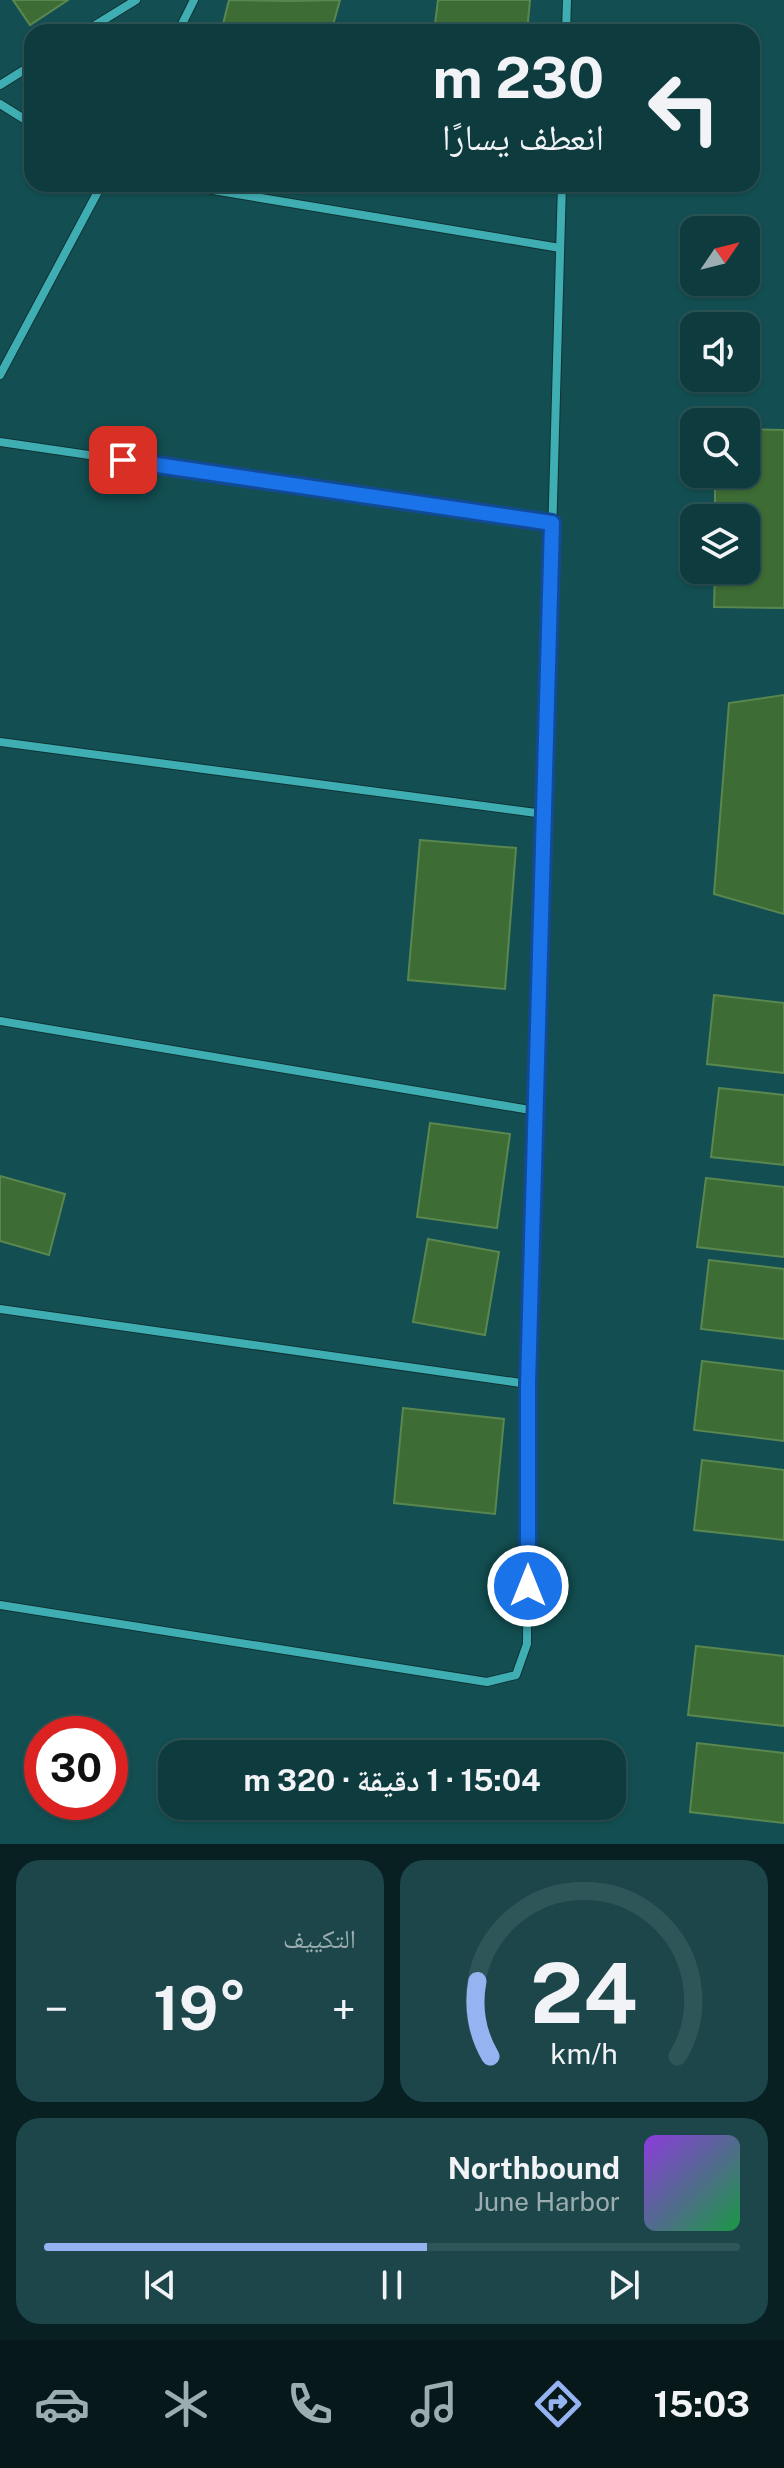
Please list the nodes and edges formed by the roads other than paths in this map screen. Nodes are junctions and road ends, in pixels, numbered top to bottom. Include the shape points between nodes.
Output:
1 (136, 0) edge
2 (194, 0) edge
3 (567, 0) edge
4 (97, 24) edge
5 (182, 24) edge
6 (566, 24) edge
7 (24, 70) edge
8 (0, 85) edge
9 (0, 104) edge
10 (24, 119) edge
11 (98, 192) edge
12 (225, 192) edge
13 (562, 192) edge
14 (560, 248) junction
15 (0, 375) edge
16 (0, 442) edge
17 (552, 523) junction
18 (0, 742) edge
19 (544, 814) junction
20 (0, 1021) edge
21 (536, 1111) junction
22 (0, 1309) edge
23 (528, 1384) junction
24 (0, 1605) edge

1 - 4 street
2 - 5 street
3 - 6 street
7 - 8 street
9 - 10 street
11 - 15 street
12 - 14 street
13 - 14 street
14 - 17 street
16 - 17 street
17 - 19 street
18 - 19 street
19 - 21 street
20 - 21 street
21 - 23 street
22 - 23 street
23 - 24 street via 527,1644 516,1675 487,1682

